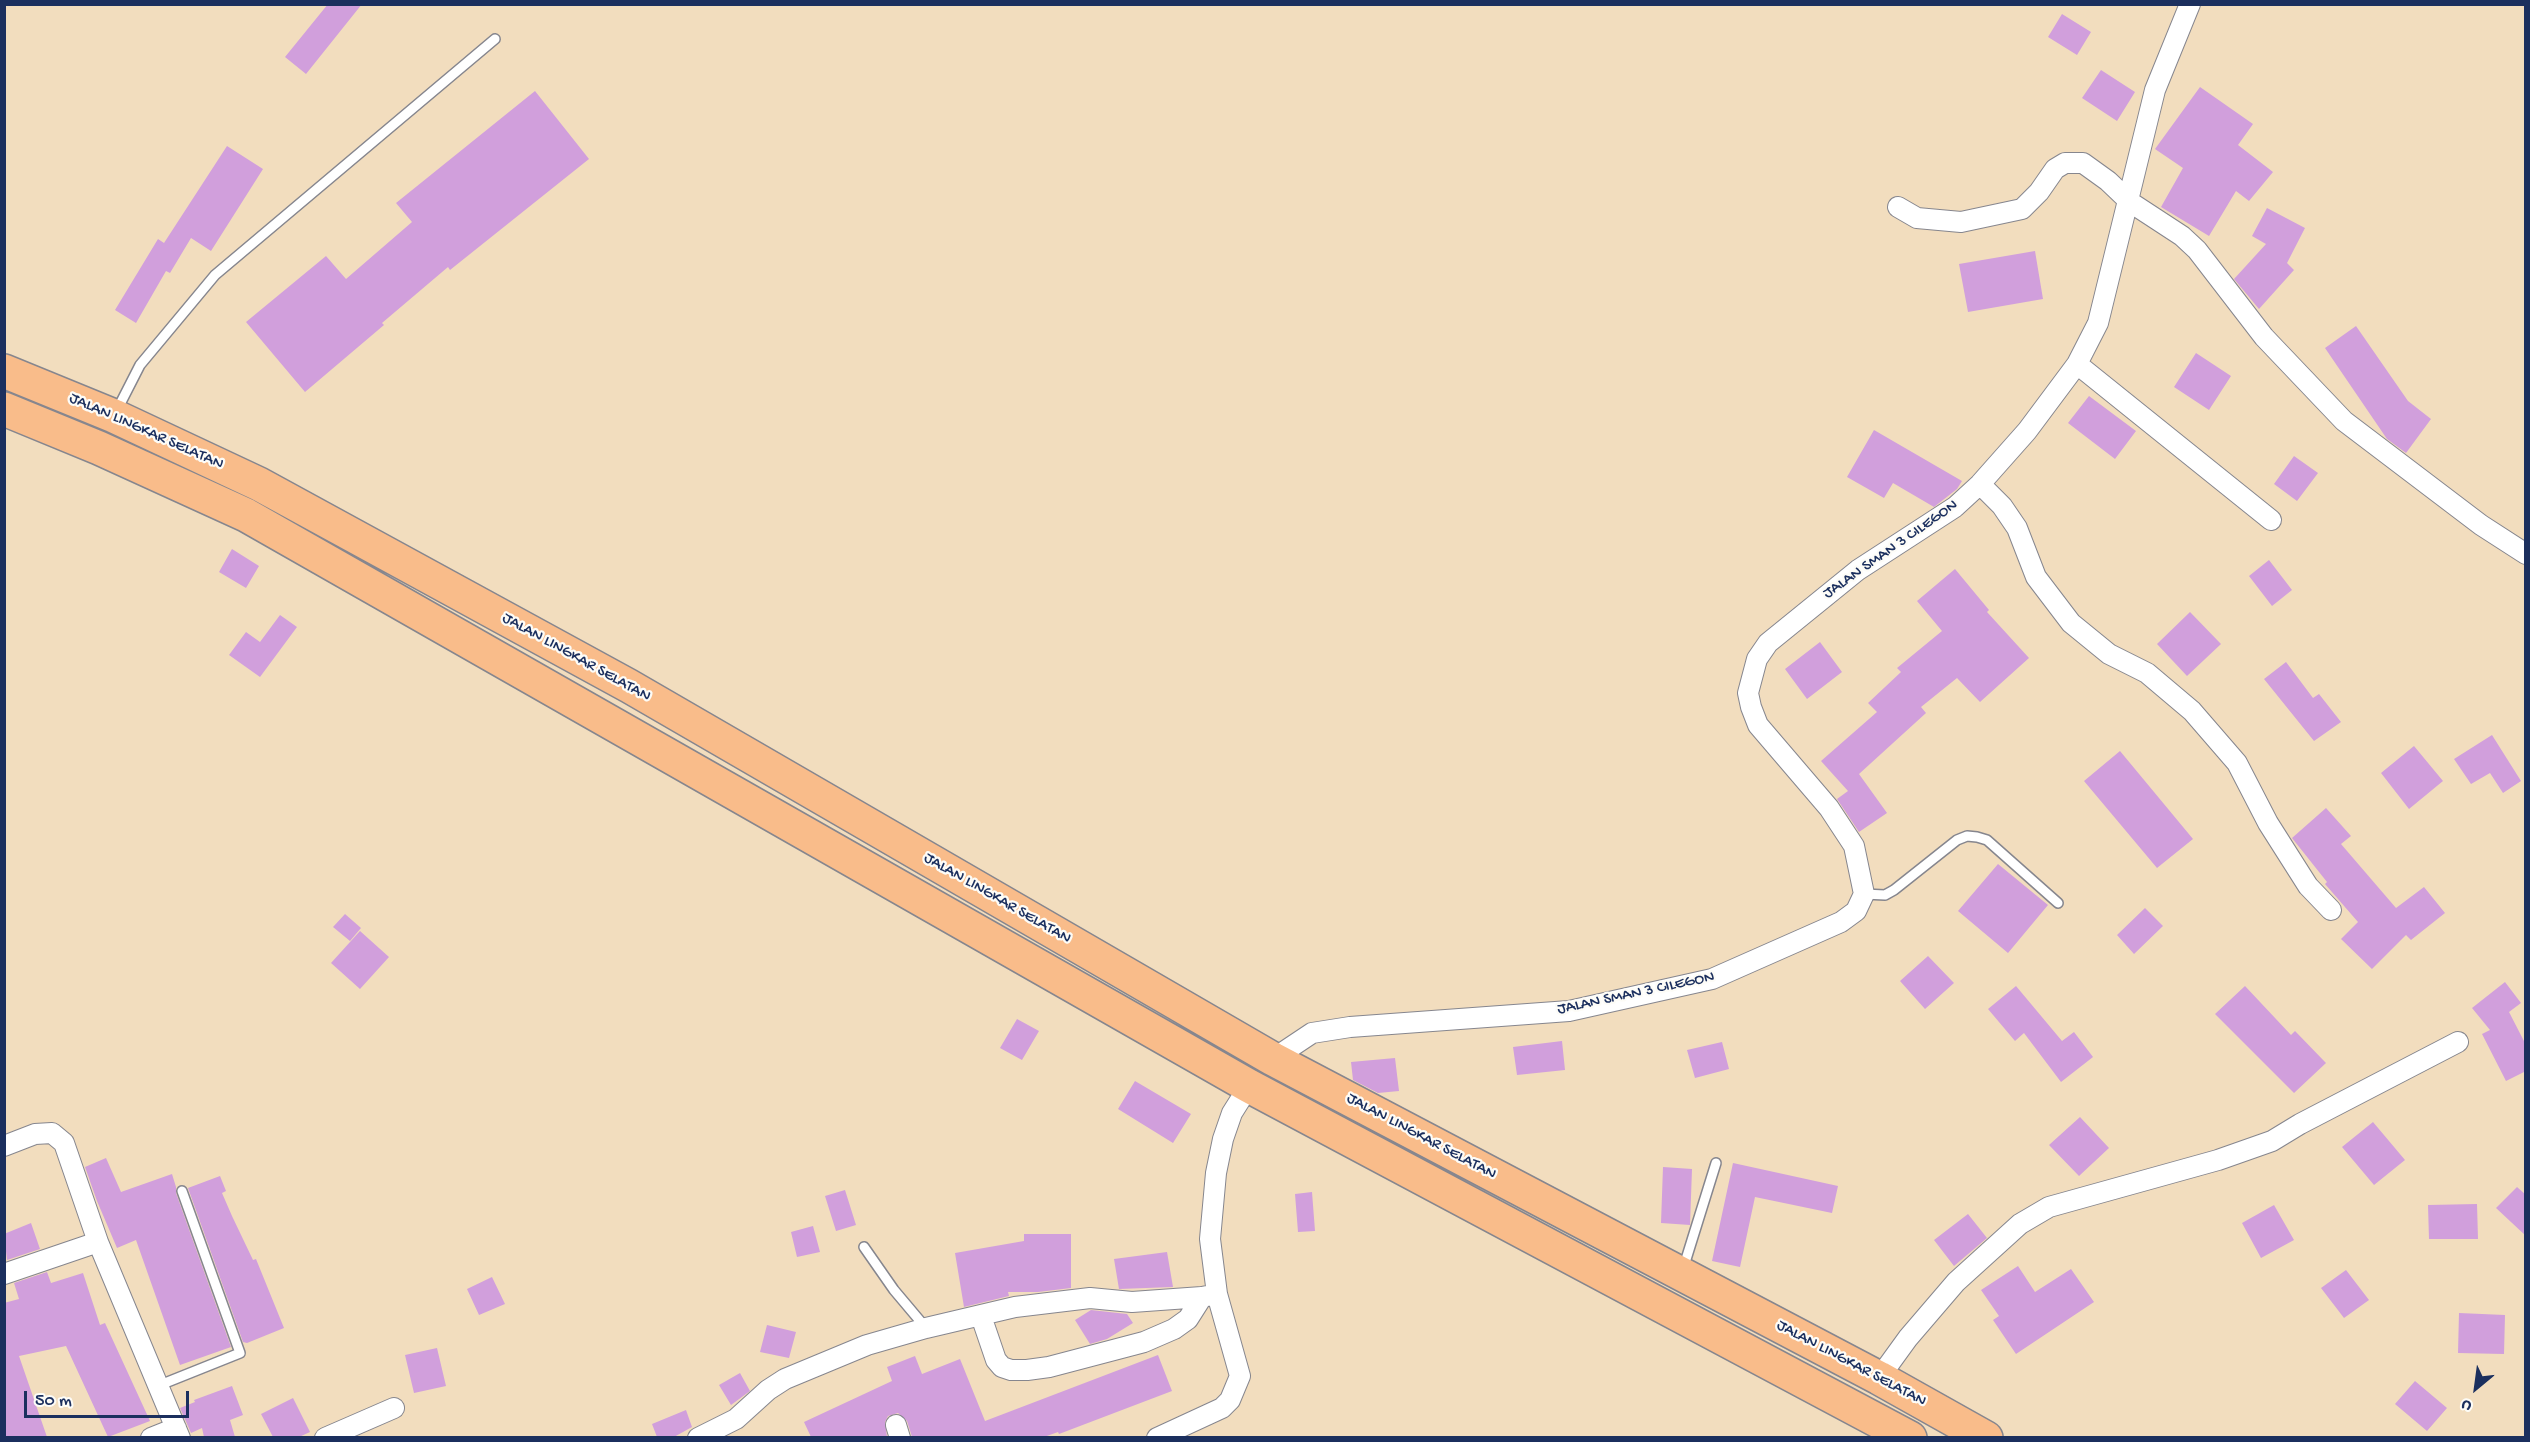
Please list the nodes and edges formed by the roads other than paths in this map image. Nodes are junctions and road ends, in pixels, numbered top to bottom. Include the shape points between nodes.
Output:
1 (2190, 4) edge
2 (495, 39) dead end
3 (2130, 202) junction
4 (1898, 207) dead end
5 (2077, 364) junction
6 (4, 371) edge
7 (4, 408) edge
8 (114, 416) junction
9 (1980, 484) junction
10 (2271, 520) dead end
11 (2526, 554) edge
12 (1864, 894) junction
13 (2058, 903) dead end
14 (2331, 910) dead end
15 (2458, 1042) dead end
16 (1274, 1059) junction
17 (1248, 1086) junction
18 (4, 1146) edge
19 (1716, 1162) dead end
20 (182, 1191) dead end
21 (98, 1242) junction
22 (864, 1247) dead end
23 (4, 1274) edge
24 (1681, 1274) junction
25 (1209, 1296) junction
26 (981, 1316) junction
27 (926, 1328) junction
28 (1879, 1378) junction
29 (160, 1385) junction
30 (394, 1408) dead end
31 (178, 1433) edge
32 (151, 1437) edge
33 (325, 1437) edge
34 (698, 1437) edge
35 (1157, 1437) edge
36 (1910, 1437) edge
37 (1986, 1437) edge

1 - 3 street, JALAN SMAN 3 CILEGON via 2155,90
2 - 8 lane via 215,275 140,365
3 - 4 street via 2083,163 2065,163 2055,169 2022,208 1961,222 1917,218
3 - 5 street, JALAN SMAN 3 CILEGON via 2098,323
3 - 11 street via 2197,250 2264,337 2344,421 2481,525
5 - 9 street, JALAN SMAN 3 CILEGON via 2027,431
5 - 10 street
6 - 8 highway, JALAN LINGKAR SELATAN
7 - 17 highway, JALAN LINGKAR SELATAN via 246,515
8 - 16 highway, JALAN LINGKAR SELATAN via 259,484 619,681
9 - 12 street, JALAN SMAN 3 CILEGON via 1954,507 1858,570 1768,642 1750,678 1748,693 1758,725 1829,808 1854,846
9 - 14 street via 2017,528 2036,577 2071,623 2109,654 2147,673 2192,711 2237,763 2268,823 2308,886
12 - 13 lane via 1885,895 1894,890 1967,836 1987,840
12 - 16 street, JALAN SMAN 3 CILEGON via 1856,911 1841,922 1712,979 1569,1011 1312,1033
15 - 28 street via 2272,1141 2218,1160 2071,1200 2020,1224 1956,1282
16 - 17 highway
16 - 24 highway, JALAN LINGKAR SELATAN
17 - 25 street via 1232,1113 1216,1173
17 - 36 highway, JALAN LINGKAR SELATAN
18 - 21 street via 36,1134 52,1133 64,1143
19 - 24 lane
20 - 29 lane via 240,1353
21 - 23 street
21 - 29 street
22 - 27 lane
24 - 28 highway, JALAN LINGKAR SELATAN
25 - 26 street via 1132,1302 1090,1298
25 - 26 street via 1174,1329 1144,1342 1028,1370 1002,1367
25 - 35 street via 1240,1376 1236,1388 1222,1408
26 - 27 street
27 - 34 street via 867,1345 785,1379 736,1419
28 - 37 highway, JALAN LINGKAR SELATAN
29 - 31 street
30 - 33 street
31 - 32 street

